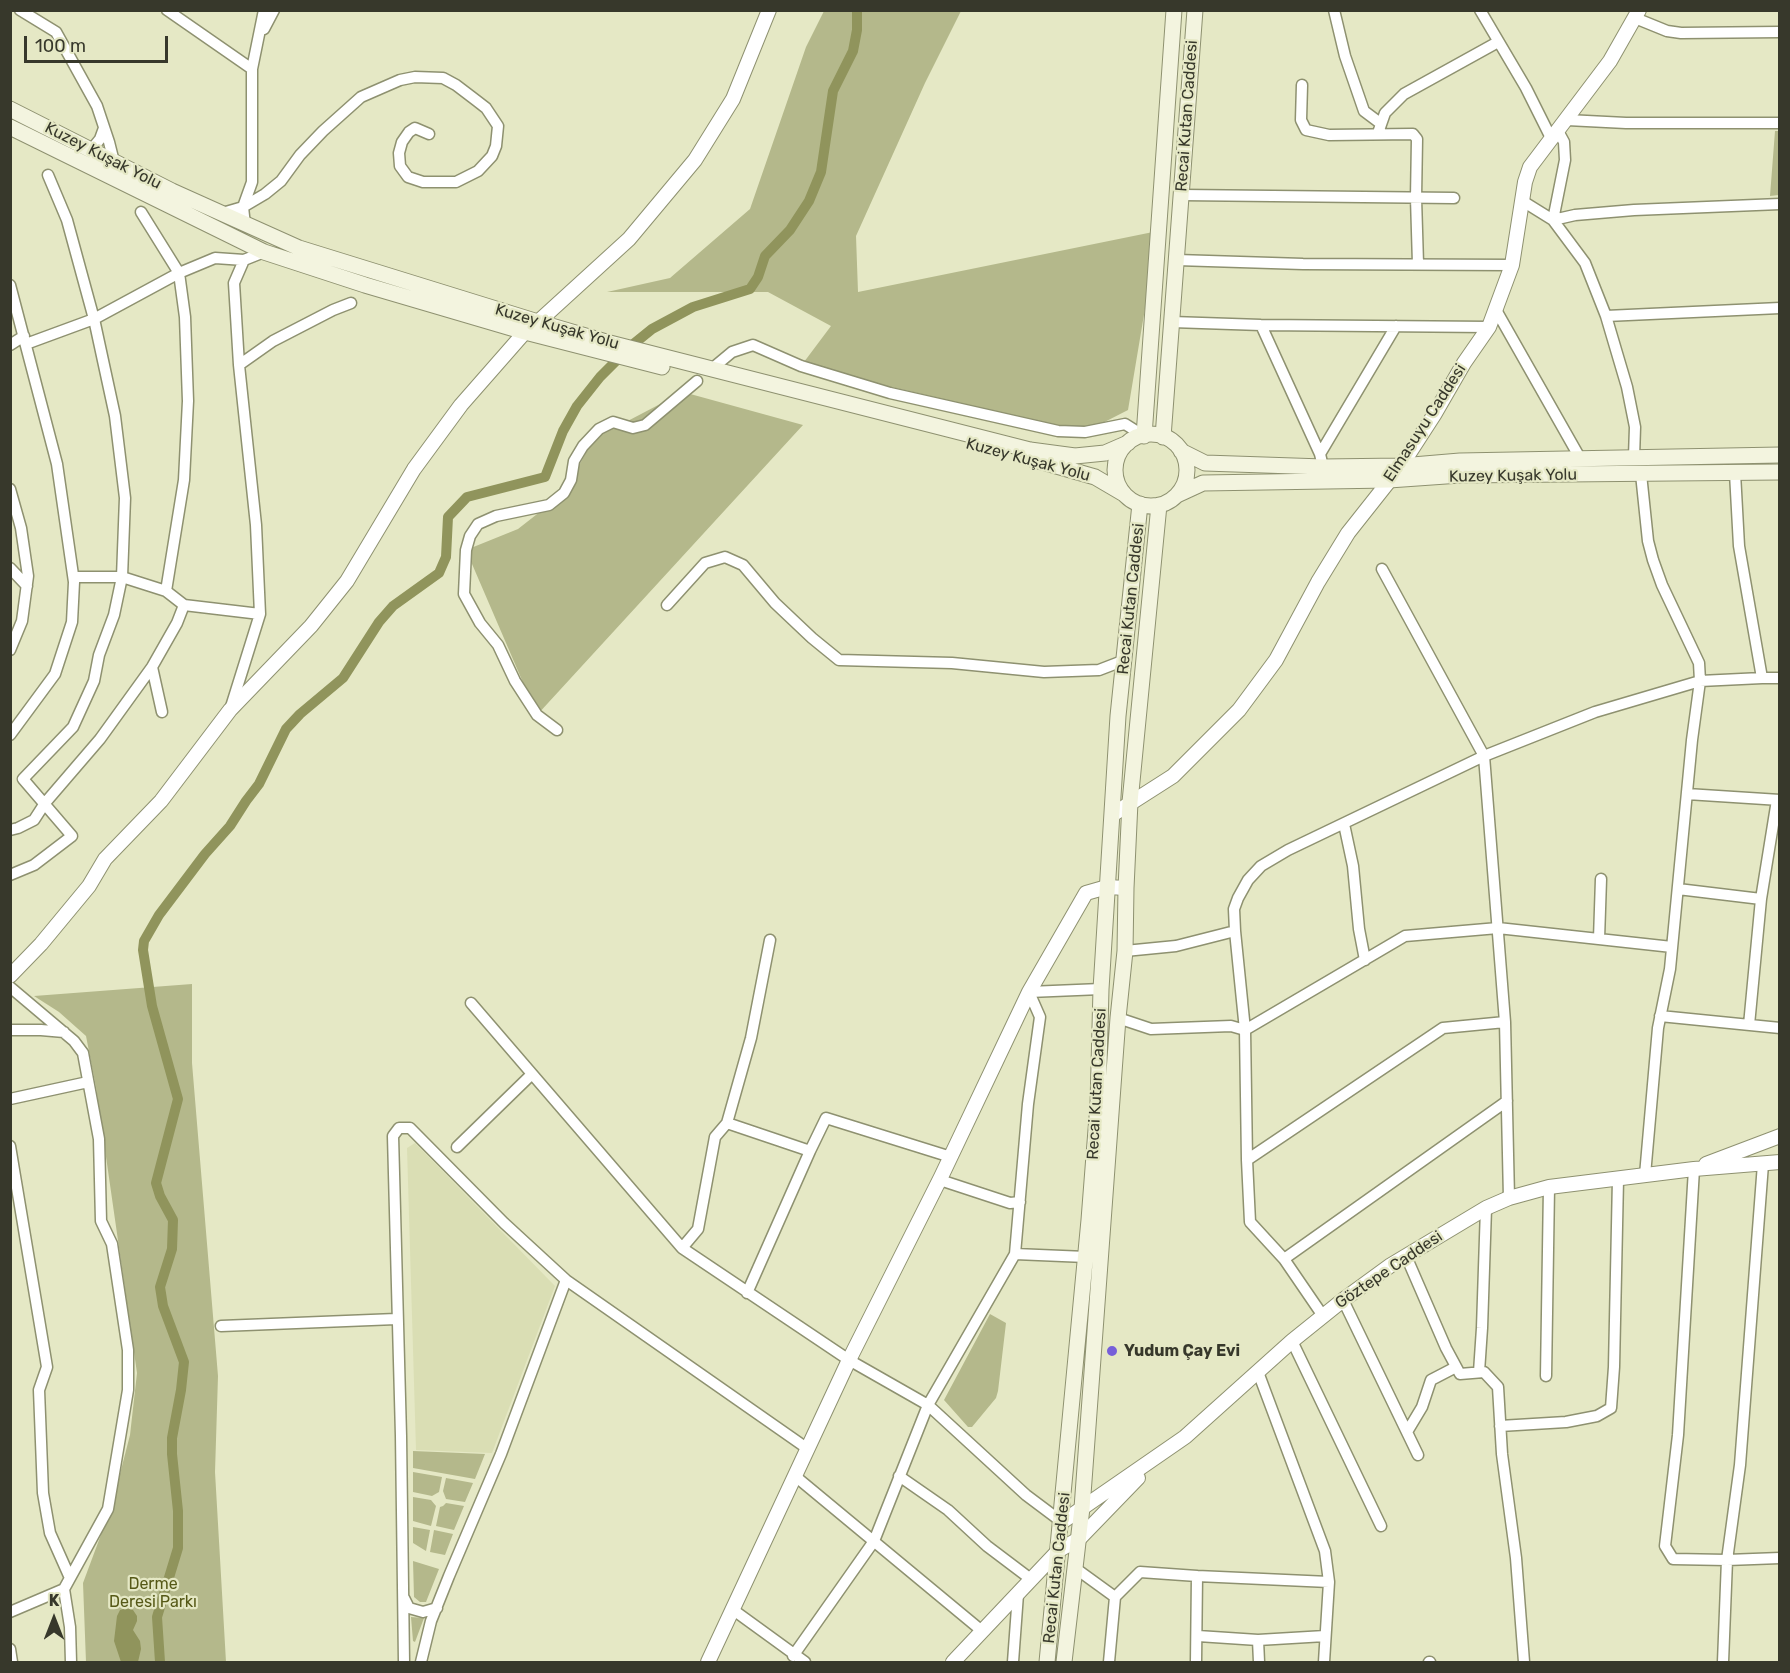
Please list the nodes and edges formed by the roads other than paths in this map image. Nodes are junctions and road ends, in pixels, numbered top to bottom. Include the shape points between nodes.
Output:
1 (20, 10) edge
2 (167, 10) edge
3 (264, 10) edge
4 (274, 10) edge
5 (770, 10) edge
6 (1174, 10) edge
7 (1195, 10) edge
8 (1334, 10) edge
9 (1480, 10) edge
10 (1637, 14) edge
11 (1779, 32) edge
12 (258, 40) junction
13 (1498, 42) junction
14 (252, 69) junction
15 (1302, 85) dead end
16 (10, 109) edge
17 (1567, 120) junction
18 (1779, 123) edge
19 (10, 127) edge
20 (104, 128) junction
21 (1379, 128) junction
22 (429, 134) dead end
23 (1554, 134) junction
24 (91, 150) junction
25 (114, 162) junction
26 (48, 175) dead end
27 (1182, 195) junction
28 (1416, 198) junction
29 (1454, 198) dead end
30 (1524, 202) junction
31 (1779, 204) edge
32 (243, 207) junction
33 (141, 212) dead end
34 (219, 214) junction
35 (1553, 220) junction
36 (244, 225) junction
37 (264, 252) junction
38 (244, 260) junction
39 (1177, 260) junction
40 (1418, 264) junction
41 (1512, 265) junction
42 (179, 273) junction
43 (10, 285) edge
44 (351, 303) dead end
45 (1779, 308) edge
46 (1496, 310) junction
47 (1606, 316) junction
48 (94, 320) junction
49 (538, 322) junction
50 (1172, 322) junction
51 (1261, 325) junction
52 (1396, 326) junction
53 (1489, 327) junction
54 (525, 332) junction
55 (25, 340) junction
56 (10, 345) edge
57 (601, 346) junction
58 (648, 358) junction
59 (239, 365) junction
60 (714, 367) dead end
61 (697, 381) dead end
62 (1144, 436) junction
63 (1163, 437) junction
64 (1128, 443) junction
65 (1181, 451) junction
66 (1779, 455) edge
67 (1634, 457) junction
68 (1580, 458) junction
69 (1322, 461) junction
70 (1401, 466) junction
71 (1779, 472) edge
72 (1734, 473) junction
73 (1641, 474) junction
74 (1389, 480) junction
75 (10, 489) edge
76 (1124, 494) junction
77 (1177, 495) junction
78 (1140, 504) junction
79 (1159, 505) junction
80 (26, 562) junction
81 (1382, 569) dead end
82 (14, 572) edge
83 (122, 577) junction
84 (74, 578) junction
85 (27, 586) junction
86 (166, 591) junction
87 (184, 605) junction
88 (667, 605) dead end
89 (260, 614) junction
90 (10, 650) edge
91 (1125, 660) junction
92 (152, 667) junction
93 (1762, 678) junction
94 (1779, 678) edge
95 (1700, 681) junction
96 (230, 710) junction
97 (162, 712) dead end
98 (557, 730) dead end
99 (12, 731) edge
100 (1484, 756) junction
101 (1688, 794) junction
102 (1778, 800) edge
103 (1130, 802) junction
104 (45, 803) junction
105 (1112, 815) junction
106 (1344, 824) junction
107 (10, 830) edge
108 (10, 875) edge
109 (1601, 879) dead end
110 (1107, 887) junction
111 (1126, 888) junction
112 (1678, 889) junction
113 (1761, 899) junction
114 (1498, 928) junction
115 (1235, 931) junction
116 (1599, 939) junction
117 (770, 940) dead end
118 (1672, 947) junction
119 (1125, 951) junction
120 (1365, 960) junction
121 (10, 976) edge
122 (10, 987) edge
123 (1101, 989) junction
124 (1029, 992) junction
125 (471, 1003) dead end
126 (1660, 1016) junction
127 (1118, 1018) junction
128 (1505, 1022) junction
129 (1749, 1025) junction
130 (1779, 1028) edge
131 (10, 1030) edge
132 (1245, 1030) junction
133 (64, 1032) junction
134 (532, 1074) junction
135 (88, 1082) junction
136 (10, 1099) edge
137 (1507, 1101) junction
138 (727, 1123) junction
139 (1779, 1136) edge
140 (10, 1146) edge
141 (457, 1147) dead end
142 (810, 1151) junction
143 (951, 1157) junction
144 (1246, 1160) junction
145 (1779, 1162) edge
146 (1763, 1164) junction
147 (1694, 1169) junction
148 (1645, 1175) junction
149 (1618, 1179) junction
150 (940, 1180) junction
151 (1549, 1187) junction
152 (1509, 1198) junction
153 (1020, 1202) junction
154 (1486, 1208) junction
155 (682, 1248) junction
156 (1015, 1254) junction
157 (1406, 1256) junction
158 (1086, 1257) junction
159 (1284, 1259) junction
160 (566, 1280) junction
161 (747, 1293) junction
162 (1343, 1300) junction
163 (1323, 1316) junction
164 (396, 1319) junction
165 (221, 1326) dead end
166 (1292, 1341) junction
167 (849, 1360) junction
168 (1456, 1367) junction
169 (1258, 1372) junction
170 (1479, 1372) junction
171 (1546, 1376) dead end
172 (928, 1405) junction
173 (1500, 1426) junction
174 (1407, 1432) junction
175 (1185, 1437) junction
176 (808, 1449) junction
177 (1418, 1455) dead end
178 (795, 1476) junction
179 (899, 1476) junction
180 (1082, 1508) junction
181 (1062, 1522) junction
182 (1381, 1526) dead end
183 (1079, 1539) junction
184 (874, 1541) junction
185 (1059, 1550) junction
186 (1779, 1558) edge
187 (1727, 1560) junction
188 (1075, 1568) junction
189 (1197, 1576) junction
190 (70, 1578) junction
191 (1032, 1580) junction
192 (1329, 1582) junction
193 (64, 1589) junction
194 (1018, 1594) junction
195 (402, 1595) junction
196 (1115, 1597) junction
197 (437, 1608) junction
198 (732, 1609) junction
199 (10, 1612) edge
200 (982, 1630) junction
201 (1198, 1636) junction
202 (1325, 1636) junction
203 (1258, 1640) junction
204 (10, 1649) edge
205 (794, 1656) junction
206 (12, 1662) edge
207 (71, 1662) edge
208 (404, 1662) edge
209 (421, 1662) edge
210 (708, 1662) edge
211 (805, 1662) edge
212 (953, 1662) edge
213 (1013, 1662) edge
214 (1047, 1662) edge
215 (1064, 1662) edge
216 (1109, 1662) edge
217 (1196, 1662) edge
218 (1259, 1662) edge
219 (1324, 1662) edge
220 (1524, 1662) edge
221 (1724, 1662) edge

1 - 20 street via 56,32 97,106
2 - 14 street
3 - 12 street
4 - 12 street
5 - 49 street via 733,99 695,160 629,239
6 - 62 main road, Recai Kutan Caddesi
7 - 27 main road, Recai Kutan Caddesi
8 - 21 street via 1364,111
9 - 13 street
10 - 11 street via 1667,31 1680,33
10 - 17 street, Elmasuyu Caddesi via 1610,61
12 - 14 street
13 - 21 street via 1404,94 1384,113
13 - 23 street
14 - 32 street via 252,182
15 - 21 street via 1301,120 1306,130 1329,135
16 - 24 main road, Kuzey Kuşak Yolu
17 - 18 street
17 - 23 street, Elmasuyu Caddesi
19 - 37 main road, Kuzey Kuşak Yolu
20 - 24 street
20 - 25 street
21 - 28 street via 1413,134 1417,139
22 - 32 street via 415,128 409,132 399,153 400,166 408,177 423,182 456,182 478,171 492,156 498,126 486,108 443,78 400,80 361,97 300,155 281,181
23 - 30 street, Elmasuyu Caddesi via 1530,167
23 - 35 street via 1564,142 1565,160
24 - 25 main road, Kuzey Kuşak Yolu
25 - 34 main road, Kuzey Kuşak Yolu
26 - 48 street via 67,220
27 - 28 street
27 - 39 main road, Recai Kutan Caddesi
28 - 29 street
28 - 40 street
30 - 35 street
30 - 41 street, Elmasuyu Caddesi
31 - 35 street via 1575,214
32 - 34 street
32 - 36 street
33 - 42 street
34 - 36 main road, Kuzey Kuşak Yolu
35 - 47 street via 1584,263
36 - 49 main road, Kuzey Kuşak Yolu via 299,248
37 - 38 street
37 - 54 main road, Kuzey Kuşak Yolu
38 - 42 street via 215,258
38 - 59 street via 234,283
39 - 40 street
39 - 50 main road, Recai Kutan Caddesi
40 - 41 street
41 - 46 street, Elmasuyu Caddesi
42 - 48 street
42 - 86 street via 188,401 184,480
43 - 55 street
44 - 59 street via 273,341
45 - 47 street
46 - 53 street, Elmasuyu Caddesi
46 - 68 street
47 - 67 street via 1635,427
48 - 55 street
48 - 83 street via 115,416 125,498
49 - 57 main road, Kuzey Kuşak Yolu
50 - 51 street
50 - 63 main road, Recai Kutan Caddesi
51 - 52 street
51 - 69 street
52 - 53 street
52 - 69 street
53 - 70 street, Elmasuyu Caddesi
54 - 57 main road, Kuzey Kuşak Yolu
54 - 96 street via 461,405 414,469 347,581 311,626
55 - 56 street
55 - 84 street via 57,464
57 - 58 main road, Kuzey Kuşak Yolu
58 - 64 main road, Kuzey Kuşak Yolu via 1030,450 1075,456 1105,453
58 - 76 main road, Kuzey Kuşak Yolu via 1072,469
59 - 89 street via 256,525
60 - 62 street via 732,352 753,345 829,376 891,393 1058,431 1085,432 1125,424
61 - 98 street via 645,424 633,428 613,422 599,429 574,461 564,493 549,505 496,516 478,524 470,537 464,594 537,715
62 - 63 main road
62 - 64 main road
63 - 65 main road
64 - 76 main road via 1116,462 1115,473
65 - 69 main road, Kuzey Kuşak Yolu via 1205,463
65 - 77 main road via 1187,474
66 - 67 main road, Kuzey Kuşak Yolu
67 - 68 main road, Kuzey Kuşak Yolu
68 - 70 main road, Kuzey Kuşak Yolu
69 - 70 main road, Kuzey Kuşak Yolu
70 - 74 street, Elmasuyu Caddesi
71 - 72 main road, Kuzey Kuşak Yolu
72 - 73 main road, Kuzey Kuşak Yolu
72 - 93 street via 1739,546
73 - 74 main road, Kuzey Kuşak Yolu via 1460,475
73 - 95 street via 1653,560 1699,663
74 - 77 main road, Kuzey Kuşak Yolu via 1203,483
74 - 103 street, Elmasuyu Caddesi via 1348,533 1275,660 1239,710 1173,776
75 - 80 street
76 - 78 main road
77 - 79 main road
78 - 79 main road
78 - 91 main road, Recai Kutan Caddesi
79 - 103 main road, Recai Kutan Caddesi
80 - 82 street
80 - 85 street
81 - 100 street
82 - 85 street
83 - 84 street
83 - 86 street
83 - 104 street via 94,681 73,727 23,779
84 - 99 street via 72,622 55,674
85 - 90 street via 22,621
86 - 87 street
87 - 89 street
87 - 92 street
88 - 91 street via 705,563 724,557 743,565 775,603 839,660 952,663 1044,672 1099,670
89 - 96 street
91 - 105 main road, Recai Kutan Caddesi
92 - 97 street
92 - 104 street via 100,739
93 - 94 street
93 - 95 street
95 - 100 street via 1595,712
95 - 101 street
96 - 121 street via 161,801 105,859 89,886
100 - 106 street
100 - 114 street
101 - 102 street
101 - 112 street
102 - 113 street
103 - 105 street, Elmasuyu Caddesi
103 - 111 main road, Recai Kutan Caddesi
104 - 107 street via 34,820
104 - 108 street via 72,836 34,865
105 - 110 main road, Recai Kutan Caddesi
106 - 115 street via 1261,866 1238,898
106 - 120 street
109 - 116 street
110 - 111 street
110 - 123 main road, Recai Kutan Caddesi
110 - 124 street via 1086,893
111 - 119 main road, Recai Kutan Caddesi
112 - 113 street
112 - 118 street
113 - 129 street
114 - 116 street
114 - 120 street via 1405,936
114 - 128 street
115 - 119 street via 1176,946
115 - 132 street
116 - 118 street
117 - 138 street via 751,1038
118 - 126 street
119 - 127 main road, Recai Kutan Caddesi
120 - 132 street
122 - 133 street
123 - 124 street
123 - 158 main road, Recai Kutan Caddesi via 1098,1104
124 - 143 street
124 - 153 street via 1040,1017
125 - 134 street
126 - 129 street
126 - 148 street
127 - 132 street via 1151,1029 1231,1026
127 - 180 main road, Recai Kutan Caddesi
128 - 137 street
128 - 144 street via 1443,1028
129 - 130 street
131 - 133 street
132 - 144 street
133 - 135 street via 83,1053
134 - 141 street
134 - 155 street
135 - 136 street
135 - 190 street via 99,1139 101,1221 112,1244 128,1350 128,1390 108,1509
137 - 152 street
137 - 159 street
138 - 142 street
138 - 155 street via 715,1137 698,1229
139 - 147 street
140 - 190 street via 47,1367 39,1390 43,1493 50,1533
142 - 143 street via 826,1118
142 - 161 street
143 - 150 street
144 - 159 street via 1250,1222
145 - 146 street, Göztepe Caddesi
146 - 147 street, Göztepe Caddesi
146 - 187 street via 1740,1465
147 - 148 street, Göztepe Caddesi
147 - 187 street via 1678,1435 1665,1546 1672,1559
148 - 149 street, Göztepe Caddesi
149 - 151 street, Göztepe Caddesi
149 - 173 street via 1611,1408 1597,1416 1566,1422
150 - 153 street via 1010,1203
150 - 167 street
151 - 152 street, Göztepe Caddesi
151 - 171 street
152 - 154 street, Göztepe Caddesi
153 - 156 street
154 - 157 street, Göztepe Caddesi
154 - 170 street
155 - 161 street
156 - 158 street
156 - 172 street
157 - 162 street, Göztepe Caddesi
157 - 168 street
158 - 181 main road, Recai Kutan Caddesi
159 - 163 street
160 - 164 street via 410,1128 399,1128 393,1136
160 - 176 street
160 - 197 street via 501,1454
161 - 167 street
162 - 163 street, Göztepe Caddesi
162 - 174 street
163 - 166 street, Göztepe Caddesi
164 - 165 street
164 - 195 street
166 - 169 street, Göztepe Caddesi
166 - 182 street
167 - 172 street
167 - 176 street
168 - 170 street via 1460,1374
168 - 174 street via 1431,1380 1422,1407
169 - 175 street, Göztepe Caddesi
169 - 192 street via 1325,1551
170 - 173 street via 1484,1372 1498,1387
172 - 179 street
172 - 181 street via 1026,1495
173 - 220 street
174 - 177 street
175 - 180 street, Göztepe Caddesi
175 - 183 street via 1128,1487
176 - 178 street
178 - 184 street
178 - 198 street
179 - 184 street
179 - 191 street via 948,1510
180 - 181 street, Göztepe Caddesi
180 - 183 main road, Recai Kutan Caddesi
181 - 185 main road, Recai Kutan Caddesi
183 - 185 street
183 - 188 main road, Recai Kutan Caddesi
184 - 200 street
184 - 205 street
185 - 191 street
185 - 214 main road, Recai Kutan Caddesi
186 - 187 street
187 - 221 street
188 - 196 street
188 - 215 main road, Recai Kutan Caddesi
189 - 192 street
189 - 196 street via 1140,1572
189 - 201 street
190 - 193 street
191 - 194 street
192 - 202 street
193 - 199 street
193 - 207 street
194 - 200 street
194 - 213 street
195 - 197 street via 410,1608 423,1612
195 - 208 street
196 - 216 street
197 - 209 street
198 - 205 street
198 - 210 street
200 - 212 street
201 - 203 street
201 - 217 street
202 - 203 street
202 - 219 street
203 - 218 street
204 - 206 street
205 - 211 street

